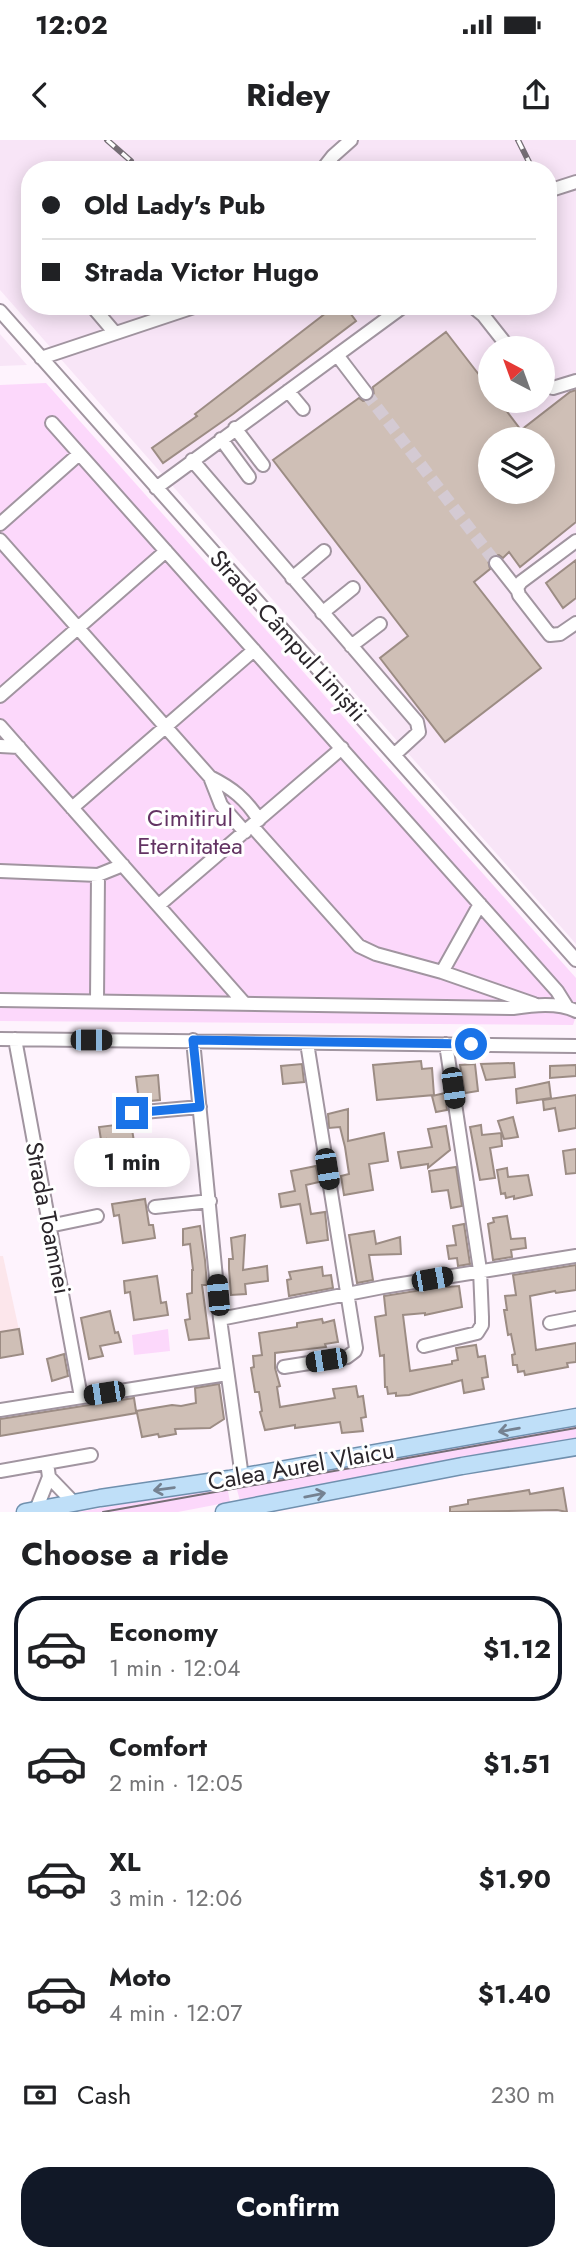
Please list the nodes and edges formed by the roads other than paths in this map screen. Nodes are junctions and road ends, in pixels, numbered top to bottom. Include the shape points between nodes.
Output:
1 (330, 140) edge
2 (351, 140) edge
3 (339, 150) junction
4 (330, 161) edge
5 (576, 182) edge
6 (557, 188) edge
7 (0, 311) edge
8 (100, 315) edge
9 (170, 315) edge
10 (392, 315) edge
11 (482, 315) edge
12 (115, 333) junction
13 (499, 336) edge
14 (337, 355) junction
15 (41, 358) junction
16 (576, 381) edge
17 (555, 387) edge
18 (288, 391) junction
19 (366, 393) tunnel mouth
20 (303, 409) dead end
21 (52, 423) dead end
22 (235, 428) junction
23 (221, 439) junction
24 (79, 454) junction
25 (192, 460) junction
26 (263, 465) dead end
27 (249, 477) dead end
28 (156, 488) junction
29 (0, 524) edge
30 (0, 540) edge
31 (576, 541) edge
32 (166, 551) junction
33 (324, 551) dead end
34 (496, 563) tunnel mouth
35 (292, 578) junction
36 (353, 588) dead end
37 (518, 591) junction
38 (322, 613) junction
39 (576, 623) edge
40 (380, 624) dead end
41 (79, 629) junction
42 (351, 646) junction
43 (254, 650) junction
44 (0, 696) edge
45 (0, 726) edge
46 (167, 727) junction
47 (0, 746) edge
48 (19, 747) junction
49 (342, 748) junction
50 (394, 755) junction
51 (210, 778) junction
52 (72, 807) junction
53 (252, 826) junction
54 (123, 865) junction
55 (0, 871) edge
56 (98, 875) junction
57 (480, 904) junction
58 (159, 905) junction
59 (576, 960) edge
60 (442, 972) junction
61 (0, 1000) edge
62 (97, 1000) junction
63 (245, 1004) junction
64 (535, 1005) junction
65 (571, 1009) edge
66 (0, 1039) edge
67 (15, 1040) junction
68 (193, 1040) junction
69 (307, 1043) junction
70 (446, 1044) junction
71 (575, 1045) edge
72 (200, 1107) junction
73 (132, 1113) dead end
74 (210, 1200) junction
75 (155, 1207) dead end
76 (97, 1216) dead end
77 (50, 1226) junction
78 (576, 1256) edge
79 (480, 1270) junction
80 (347, 1295) junction
81 (576, 1318) edge
82 (220, 1319) junction
83 (550, 1323) dead end
84 (424, 1346) dead end
85 (284, 1367) dead end
86 (227, 1374) junction
87 (81, 1397) junction
88 (0, 1410) edge
89 (576, 1417) edge
90 (576, 1447) edge
91 (91, 1455) dead end
92 (47, 1463) junction
93 (0, 1471) edge
94 (49, 1477) junction
95 (242, 1477) junction
96 (75, 1504) junction
97 (258, 1509) edge
98 (30, 1511) edge
99 (224, 1512) edge

1 - 3 street
2 - 3 street
3 - 4 street
5 - 6 street
7 - 15 street, Strada Câmpul Liniștii
8 - 12 street
9 - 12 street
10 - 14 street
11 - 13 street
12 - 15 street
14 - 18 street
14 - 19 street
15 - 28 street, Strada Câmpul Liniștii
16 - 17 street
18 - 20 street
18 - 22 street
21 - 24 street
22 - 23 street
22 - 26 street
23 - 25 street
23 - 27 street
24 - 29 street
24 - 32 street
25 - 28 street
25 - 35 street
28 - 50 street, Strada Câmpul Liniștii
30 - 41 street
31 - 37 street via 521,582
32 - 41 street
32 - 43 street
33 - 35 street
34 - 37 street
35 - 38 street
36 - 38 street
37 - 39 street via 550,635
38 - 42 street
40 - 42 street
41 - 44 street
41 - 46 street
42 - 50 street via 419,725 416,735
43 - 46 street
43 - 49 street
45 - 48 street
46 - 51 street
46 - 52 street
47 - 48 street
48 - 52 street
49 - 53 street
49 - 57 street
50 - 59 street, Strada Câmpul Liniștii
51 - 53 street via 227,814
51 - 53 street via 245,799
52 - 54 street
53 - 58 street
53 - 60 street via 359,946
54 - 56 street
54 - 58 street
55 - 56 street
56 - 62 street
57 - 60 street
57 - 65 street
58 - 63 street
60 - 64 street
61 - 62 street
62 - 63 street
63 - 64 street
64 - 65 street
66 - 67 street
67 - 68 street
67 - 77 street, Strada Toamnei
68 - 69 street
68 - 72 street
69 - 70 street
69 - 80 street
70 - 71 street
70 - 79 street
72 - 73 street
72 - 74 street
74 - 75 street
74 - 82 street
76 - 77 street
77 - 87 street, Strada Toamnei
78 - 79 street
79 - 80 street
79 - 84 street via 482,1317 477,1334
80 - 82 street
80 - 85 street via 355,1351 347,1357
81 - 83 street
82 - 86 street
86 - 87 street
86 - 95 street
87 - 88 street
89 -> 95 main road, Calea Aurel Vlaicu
97 -> 90 main road, Calea Aurel Vlaicu
91 - 92 street
92 - 93 street
92 - 94 street
94 - 96 street
94 - 98 street
95 -> 96 main road, Calea Aurel Vlaicu
96 - 98 main road, Calea Aurel Vlaicu
97 - 99 main road, Calea Aurel Vlaicu

